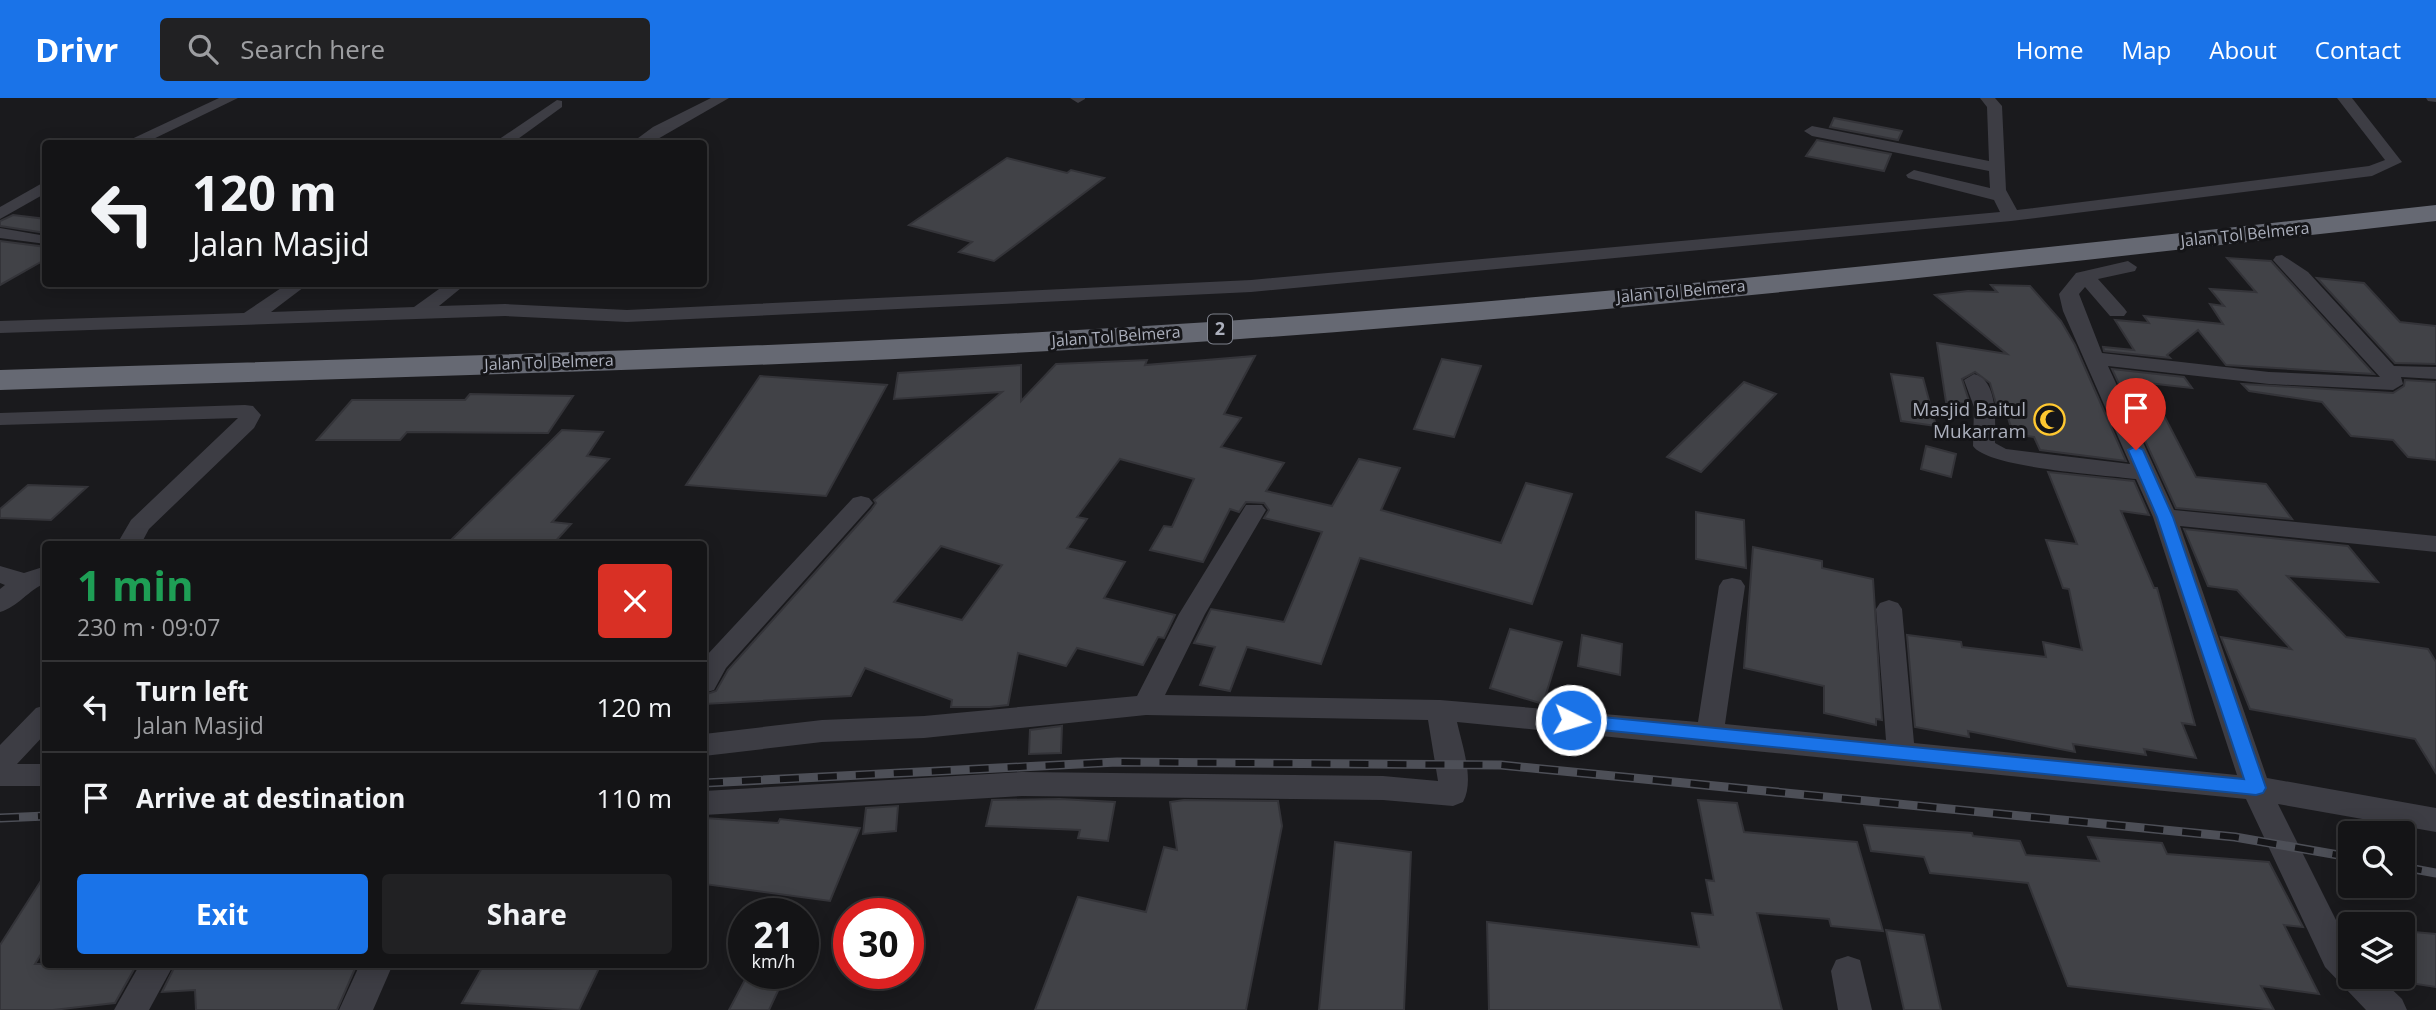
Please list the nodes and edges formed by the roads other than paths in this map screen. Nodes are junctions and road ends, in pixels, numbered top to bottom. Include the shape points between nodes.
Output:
1 (231, 98) edge
2 (722, 98) edge
3 (1987, 98) edge
4 (2344, 98) edge
5 (557, 104) dead end
6 (1812, 131) dead end
7 (138, 140) edge
8 (506, 140) edge
9 (643, 140) edge
10 (1997, 168) junction
11 (1914, 175) dead end
12 (42, 188) edge
13 (2436, 194) edge
14 (2000, 196) junction
15 (2436, 213) edge
16 (0, 214) edge
17 (2011, 216) junction
18 (0, 233) edge
19 (41, 240) dead end
20 (2282, 260) dead end
21 (2128, 267) dead end
22 (2083, 277) junction
23 (295, 287) edge
24 (453, 287) edge
25 (421, 312) junction
26 (2117, 312) dead end
27 (251, 317) junction
28 (0, 327) edge
29 (0, 358) edge
30 (2095, 358) junction
31 (2389, 373) junction
32 (2436, 373) edge
33 (0, 380) edge
34 (1974, 380) dead end
35 (0, 419) edge
36 (2146, 473) junction
37 (861, 502) dead end
38 (1254, 510) dead end
39 (2165, 517) junction
40 (131, 541) edge
41 (2436, 544) edge
42 (0, 574) edge
43 (35, 578) edge
44 (1732, 586) dead end
45 (0, 603) edge
46 (1889, 609) dead end
47 (707, 678) edge
48 (1146, 705) junction
49 (1440, 710) junction
50 (42, 719) edge
51 (1710, 734) junction
52 (707, 746) edge
53 (1901, 754) junction
54 (0, 763) edge
55 (0, 775) edge
56 (42, 775) edge
57 (2256, 788) junction
58 (707, 803) edge
59 (2436, 820) edge
60 (2338, 958) edge
61 (156, 968) edge
62 (375, 968) edge
63 (1848, 971) dead end
64 (2368, 989) edge
65 (131, 1010) edge
66 (356, 1010) edge
67 (1855, 1010) edge
68 (2390, 1010) edge

1 - 7 street
2 - 9 street via 662,125
3 - 10 street via 1994,106
4 - 17 street via 2393,158 2390,165 2230,191
5 - 8 street
6 - 10 street
10 - 14 street
11 - 14 street
12 - 16 street
13 - 29 highway, Jalan Tol Belmera / 2 via 1750,267 1161,313 599,340
14 - 17 street
15 - 33 highway, Jalan Tol Belmera / 2 via 1953,266 1409,316 1059,341
17 - 25 street via 1251,286 627,316 505,310
18 - 19 street
20 - 31 street
21 - 22 street
22 - 26 street
22 - 30 street via 2069,294
23 - 27 street
24 - 25 street
25 - 27 street
27 - 28 street
30 - 31 street via 2371,385 2393,384
30 - 36 street
31 - 32 street
34 - 36 street via 1985,407 1984,446 2000,455
35 - 40 street via 245,411 250,415 139,525
36 - 39 street
37 - 47 street via 716,662
38 - 48 street via 1192,614
39 - 41 street
39 - 57 street
42 - 43 street
43 - 45 street
44 - 51 street
46 - 53 street
48 - 49 street
48 - 52 street
49 - 51 street
49 - 58 street via 1453,794 1383,788 1022,784
50 - 54 street
51 - 53 street
53 - 57 street
55 - 56 street
57 - 59 street
57 - 60 street
61 - 65 street
62 - 66 street
63 - 67 street
64 - 68 street

